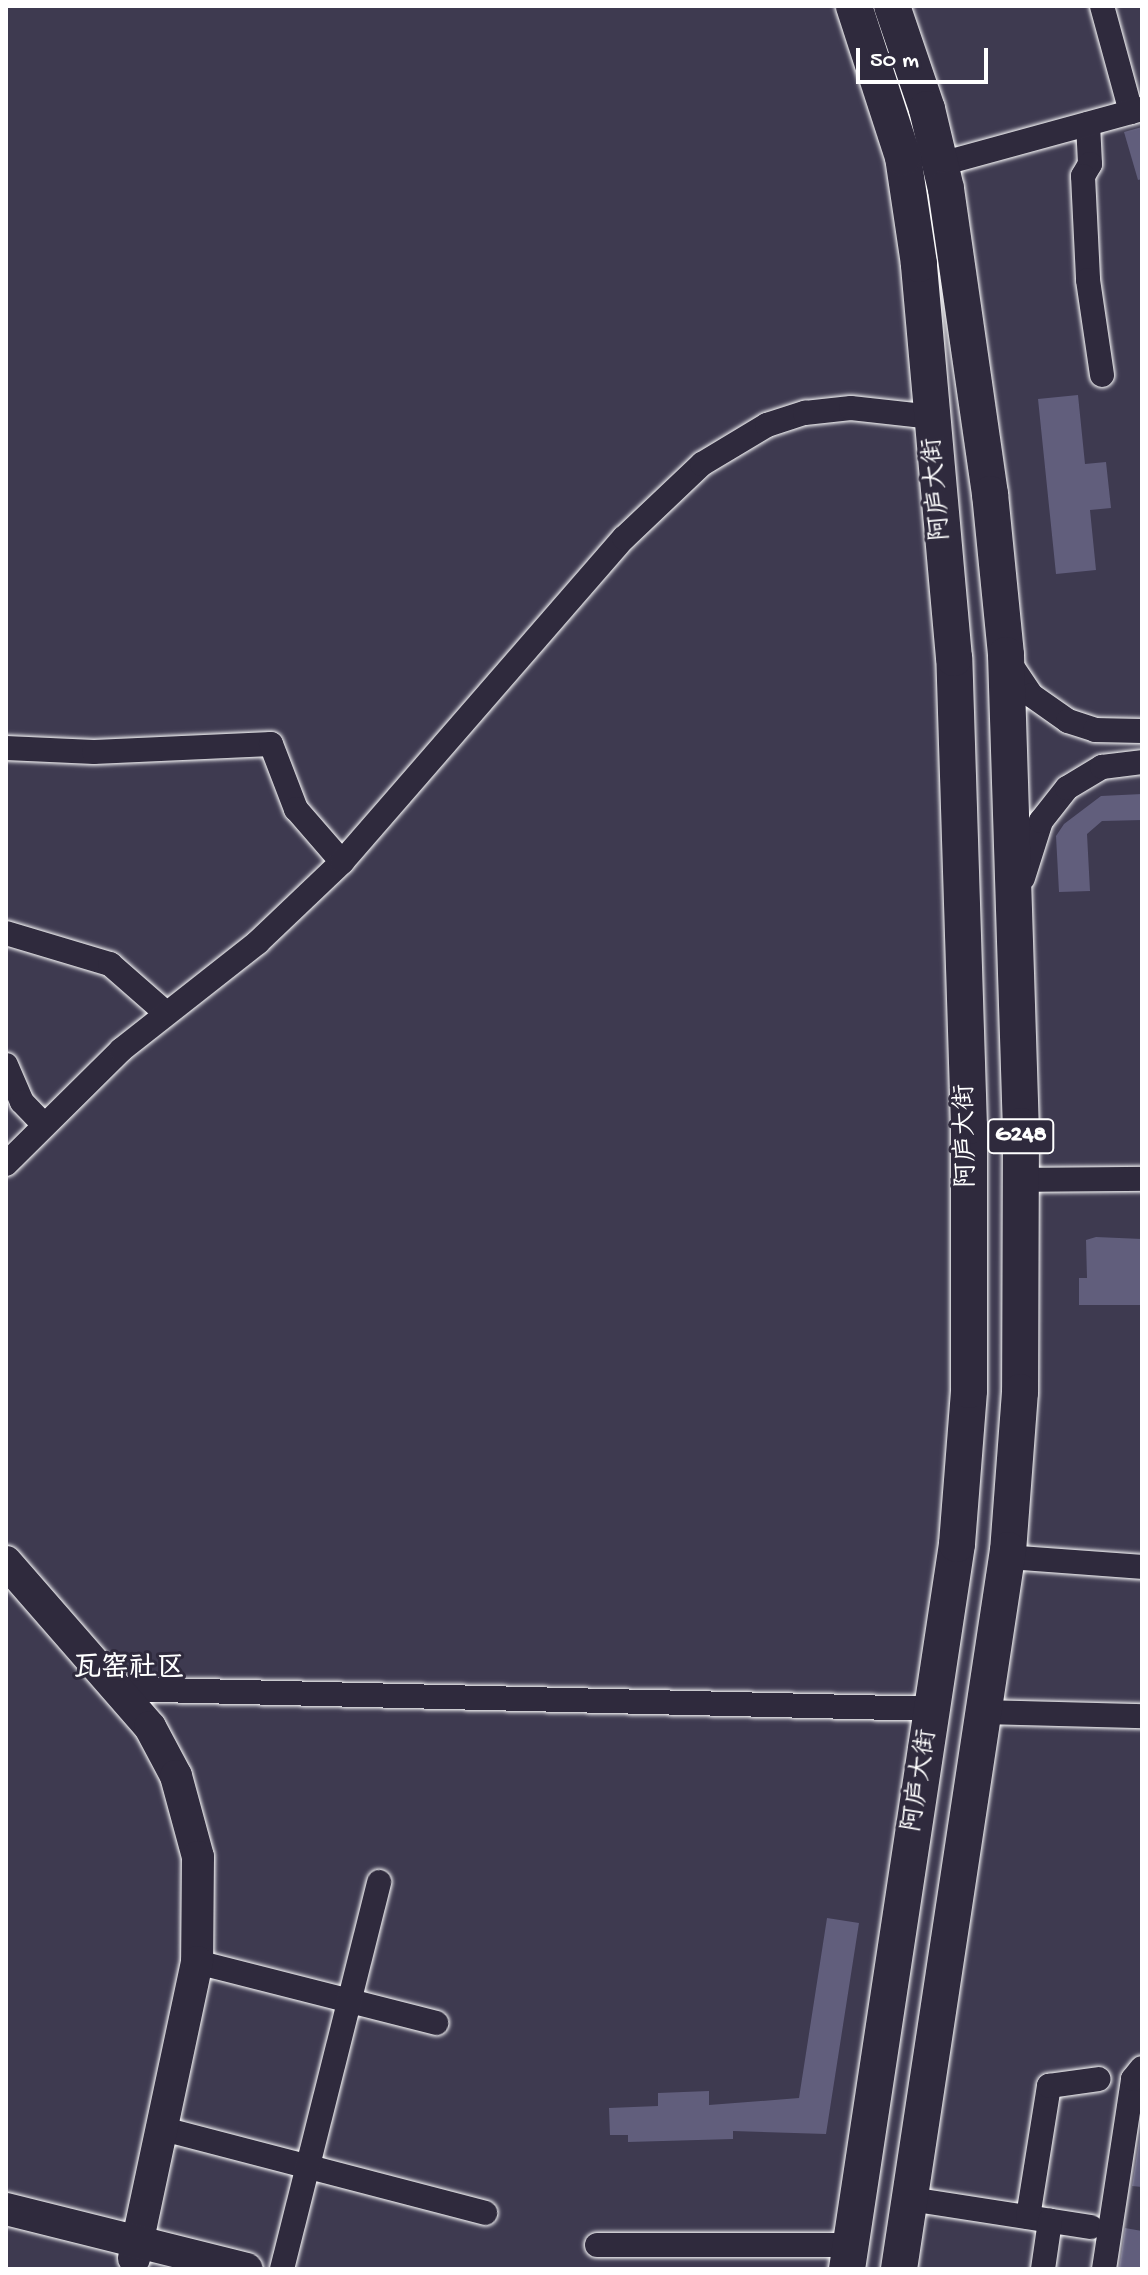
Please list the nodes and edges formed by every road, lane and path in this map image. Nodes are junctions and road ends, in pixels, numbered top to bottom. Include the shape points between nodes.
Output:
1 (854, 6) edge
2 (892, 6) edge
3 (1102, 6) edge
4 (1137, 111) edge
5 (1088, 124) junction
6 (941, 164) junction
7 (1102, 375) dead end
8 (933, 417) junction
9 (1006, 655) junction
10 (1142, 731) edge
11 (6, 748) edge
12 (1142, 762) edge
13 (342, 862) junction
14 (1014, 915) junction
15 (6, 933) edge
16 (166, 1013) junction
17 (6, 1065) edge
18 (44, 1125) junction
19 (6, 1164) edge
20 (1142, 1179) edge
21 (1021, 1180) junction
22 (1007, 1557) junction
23 (6, 1562) edge
24 (1142, 1567) edge
25 (6, 1580) edge
26 (117, 1689) junction
27 (933, 1709) junction
28 (985, 1712) junction
29 (1142, 1716) edge
30 (379, 1882) dead end
31 (197, 1962) junction
32 (349, 2001) junction
33 (436, 2023) dead end
34 (1142, 2068) edge
35 (1099, 2079) dead end
36 (163, 2129) junction
37 (308, 2167) junction
38 (910, 2199) junction
39 (6, 2209) edge
40 (485, 2213) dead end
41 (1039, 2219) junction
42 (6, 2226) edge
43 (1091, 2227) dead end
44 (597, 2245) dead end
45 (128, 2255) edge
46 (849, 2257) edge
47 (177, 2269) edge
48 (247, 2269) edge
49 (282, 2269) edge
50 (899, 2269) edge
51 (1043, 2269) edge
52 (1104, 2269) edge

1 - 8 highway, 阿庐大街 / G248 via 882,80 906,170
2 - 6 highway, G248
3 - 4 street
4 - 5 street
5 - 6 street
5 - 7 street via 1085,220
6 - 9 highway, G248 via 981,413
8 - 13 street via 851,408 805,413 767,425 702,464 624,538
8 - 27 highway, 阿庐大街 / G248 via 954,658 969,1126 963,1487
9 - 10 street via 1021,683 1054,714 1095,730
9 - 14 highway, G248
11 - 13 street via 94,752 271,744 296,809
12 - 14 street via 1102,767 1057,798 1034,836
13 - 16 street via 258,942
14 - 21 highway, G248
15 - 16 street via 110,964
16 - 18 street
17 - 18 street via 22,1102
18 - 19 street
20 - 21 street
21 - 22 highway, G248 via 1020,1392
22 - 24 street
22 - 28 highway, G248
23 - 26 main road
25 - 45 main road via 141,1734 165,1780 182,1832 189,1883 186,1957
26 - 27 street
26 - 31 main road via 164,1750 186,1802 201,1883
27 - 46 highway, 阿庐大街 / G248
28 - 29 street
28 - 38 highway, G248
30 - 32 street
31 - 32 street
31 - 36 main road
32 - 33 street
32 - 37 street
34 - 52 street via 1133,2079
35 - 41 street via 1049,2086
36 - 37 street
36 - 45 main road
37 - 40 street
37 - 49 street
38 - 41 street
38 - 50 highway, G248
39 - 45 main road
41 - 43 street
41 - 51 street
42 - 45 main road
44 - 46 street
45 - 47 main road
45 - 48 main road

